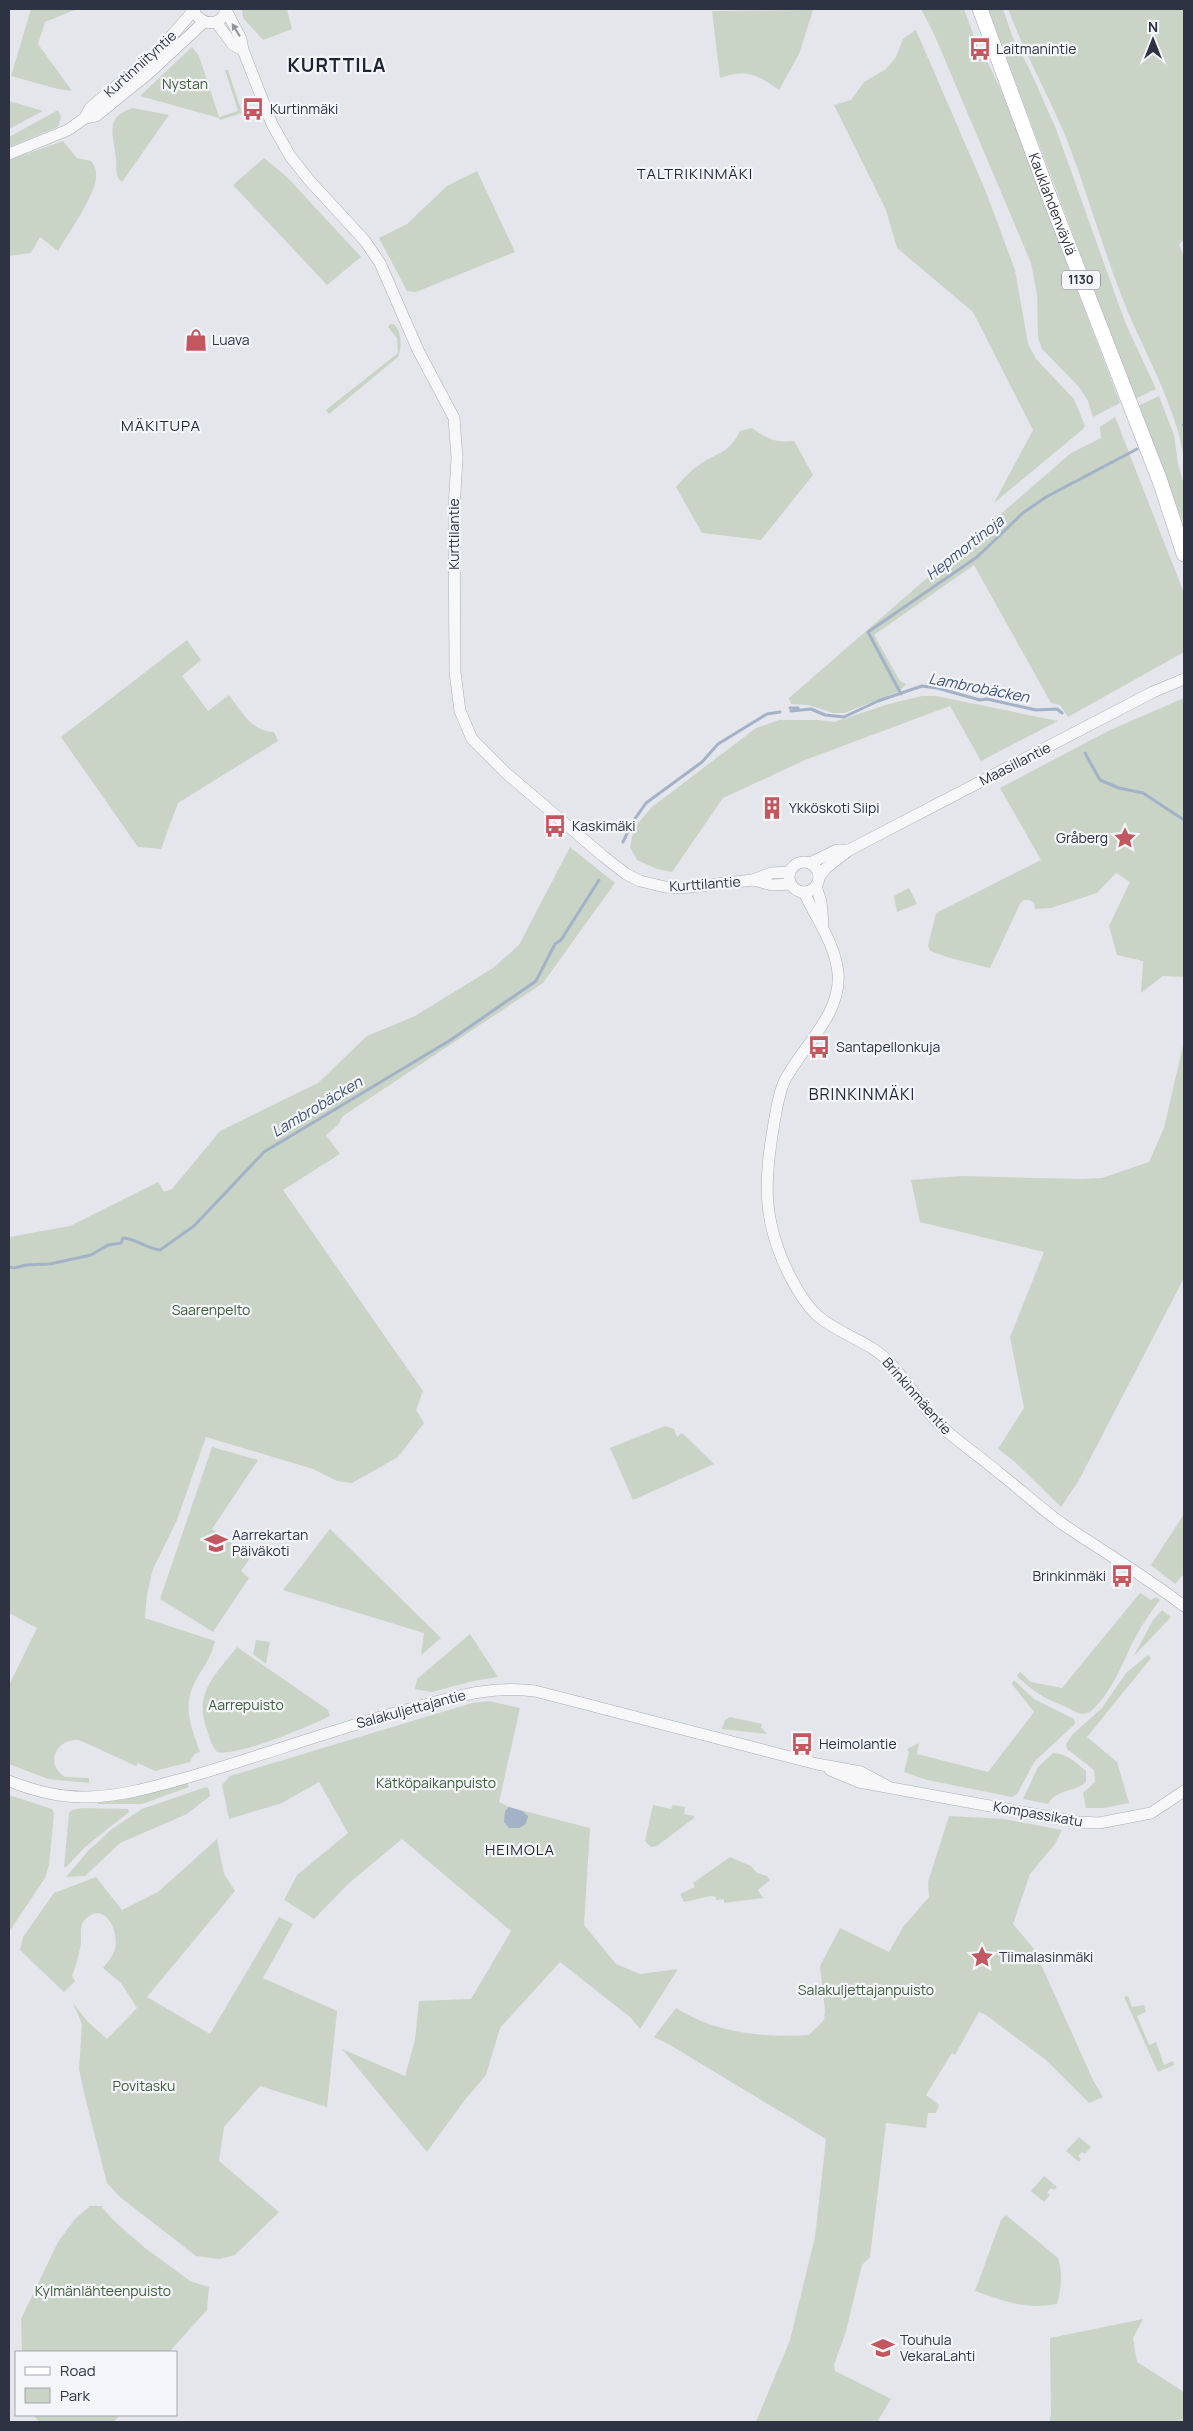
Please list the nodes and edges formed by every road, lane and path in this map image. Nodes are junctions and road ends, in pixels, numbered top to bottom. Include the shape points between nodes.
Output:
1 (195, 9) edge
2 (226, 9) edge
3 (980, 9) edge
4 (210, 22) junction
5 (243, 50) junction
6 (85, 118) junction
7 (9, 154) edge
8 (1160, 481) junction
9 (1184, 534) edge
10 (1184, 554) edge
11 (1183, 678) edge
12 (849, 850) junction
13 (810, 863) junction
14 (789, 872) junction
15 (754, 880) junction
16 (818, 882) junction
17 (790, 884) junction
18 (804, 892) junction
19 (824, 926) junction
20 (1184, 1606) edge
21 (9, 1780) edge
22 (887, 1786) joint
23 (1184, 1791) edge

1 - 4 street, Kurttilantie via 196,15
1 - 6 street, Kurtinniityntie via 159,50 90,108
2 - 4 street, Kurtinniityntie via 223,18
5 -> 2 street, Kurttilantie
3 - 8 main road, Kauklahdenväylä / 1130
4 - 5 street, Kurttilantie
4 - 6 street, Kurtinniityntie via 107,108 96,116
5 - 15 street, Kurttilantie via 272,124 290,156 380,262 418,350 454,418 457,458 454,509 455,672 460,710 472,739 603,856 634,878 653,885 673,887
6 - 7 street, Kurtinniityntie via 68,130
8 - 9 main road, Kauklahdenväylä / 1130
8 - 10 main road, Kauklahdenväylä / 1130
11 - 12 street, Maasillantie
12 - 13 street, Maasillantie via 837,850
12 - 16 street, Maasillantie via 826,868
13 - 14 street via 797,862
13 - 16 street via 815,866
14 - 15 street, Kurttilantie via 771,873
14 - 17 street
15 - 17 street, Kurttilantie via 772,885
16 - 18 street
16 - 19 street, Brinkinmäentie
17 - 18 street
18 - 19 street, Brinkinmäentie
19 - 20 street, Brinkinmäentie via 836,961 838,986 829,1013 781,1088 766,1189 776,1248 795,1286 819,1317 890,1362 926,1410 955,1438 1062,1524 1142,1574
21 - 22 street, Salakuljettajantie via 61,1796 114,1795 217,1769 384,1714 475,1691 499,1689 535,1691 817,1764 859,1782
22 - 23 street, Kompassikatu via 1077,1822 1118,1821 1150,1813

